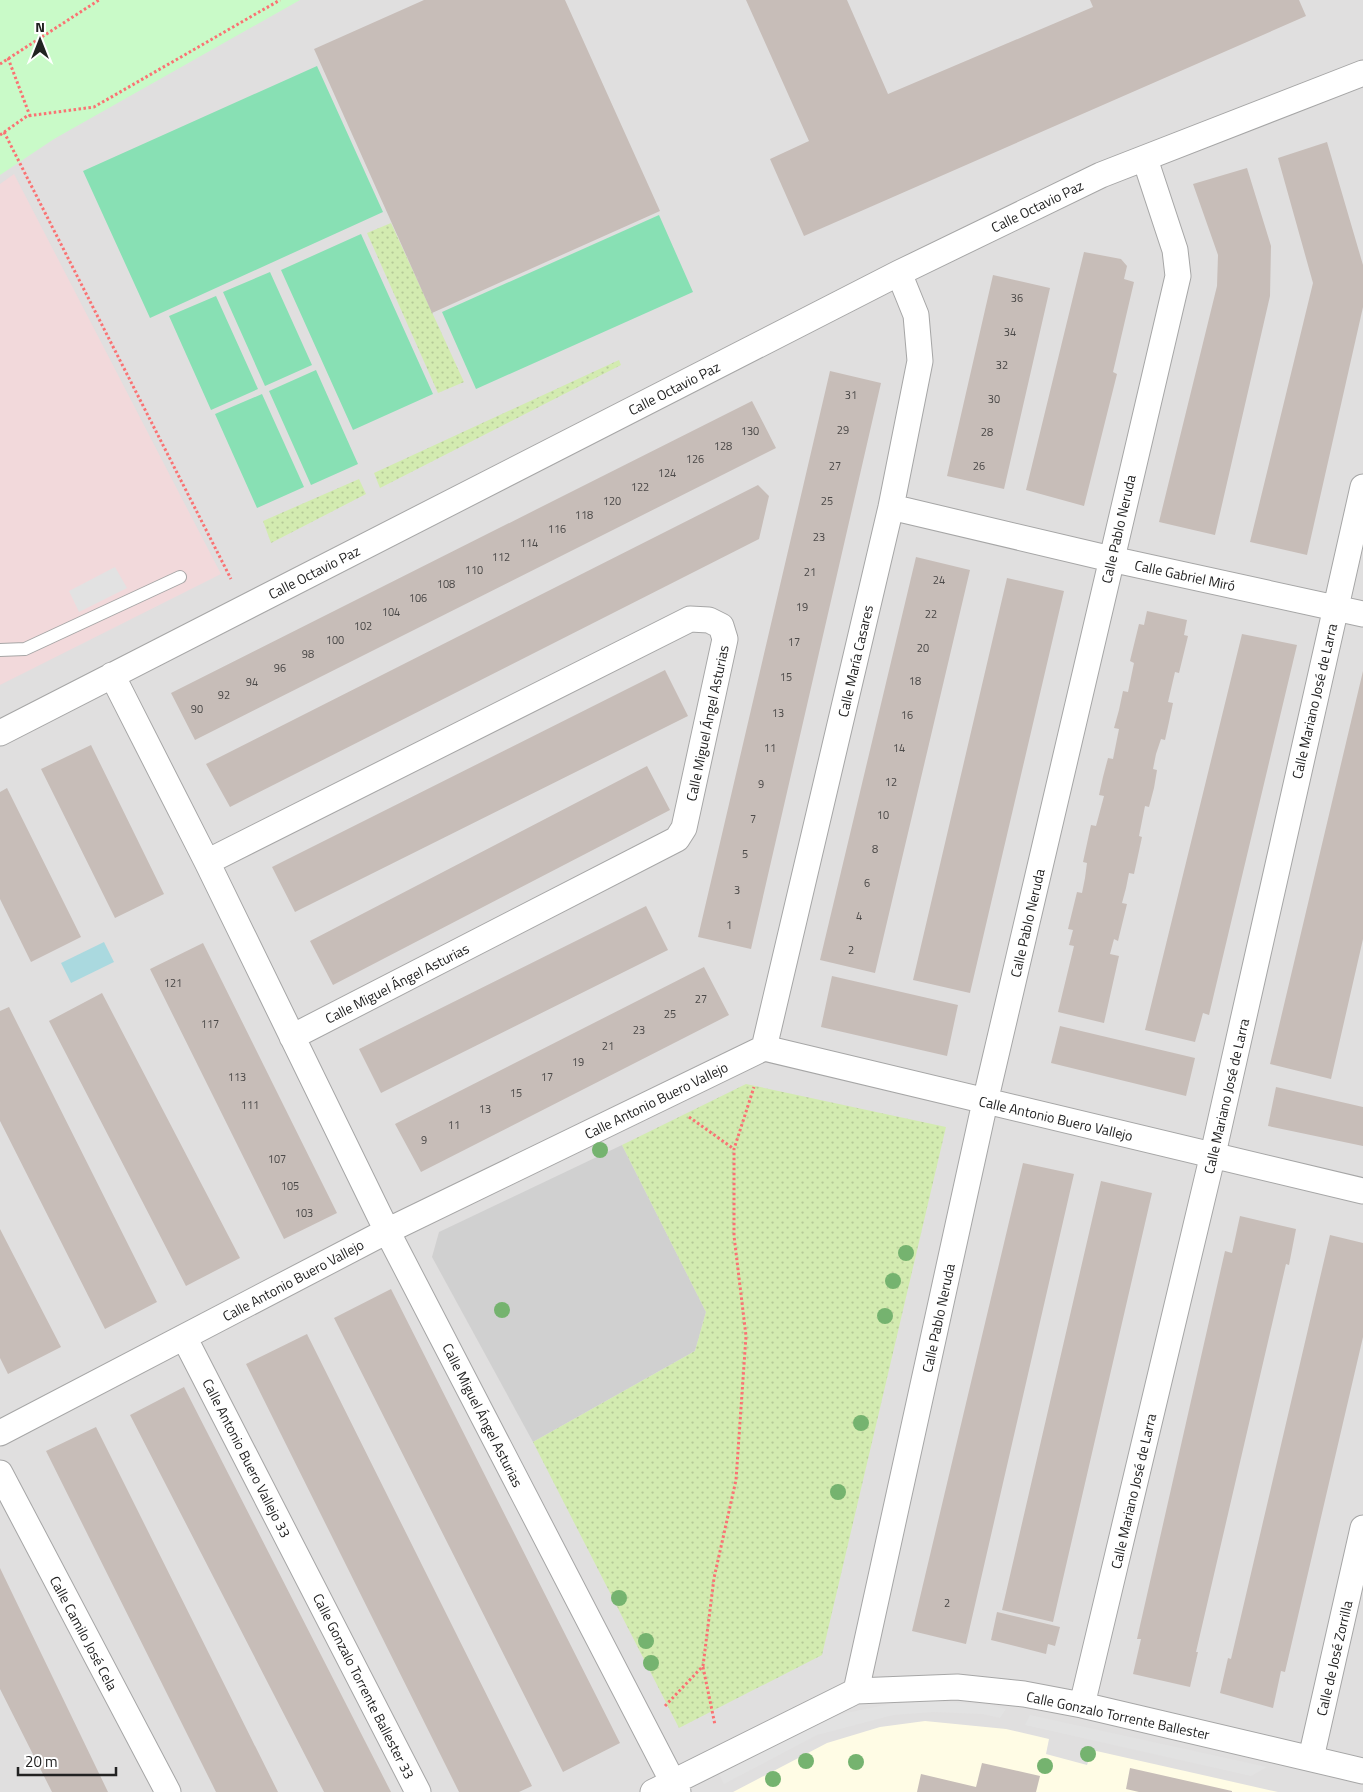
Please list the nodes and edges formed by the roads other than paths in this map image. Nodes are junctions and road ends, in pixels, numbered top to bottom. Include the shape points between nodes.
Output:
1 (1361, 81) edge
2 (1145, 159) junction
3 (899, 273) junction
4 (1363, 487) edge
5 (891, 507) junction
6 (1111, 559) junction
7 (180, 577) dead end
8 (1335, 607) junction
9 (1363, 614) edge
10 (0, 650) edge
11 (112, 675) junction
12 (0, 733) edge
13 (207, 862) junction
14 (292, 1037) junction
15 (764, 1048) junction
16 (985, 1102) junction
17 (1213, 1154) junction
18 (1363, 1191) edge
19 (387, 1231) junction
20 (184, 1337) junction
21 (0, 1433) edge
22 (0, 1473) edge
23 (1363, 1528) edge
24 (310, 1580) joint
25 (856, 1691) junction
26 (1082, 1705) junction
27 (1311, 1758) junction
28 (1363, 1771) edge
29 (668, 1789) edge
30 (168, 1792) edge
31 (418, 1792) edge

1 - 2 street, Calle Octavio Paz
2 - 3 street, Calle Octavio Paz via 1101,176
2 - 6 street, Calle Pablo Neruda via 1175,250 1178,276
3 - 5 street, Calle María Casares via 916,315 920,361
3 - 11 street, Calle Octavio Paz
4 - 8 street, Calle Mariano José de Larra
5 - 6 street, Calle Gabriel Miró
5 - 15 street, Calle María Casares
6 - 8 street, Calle Gabriel Miró
6 - 16 street, Calle Pablo Neruda
7 - 10 lane via 25,649
8 - 9 street, Calle Gabriel Miró
8 - 17 street, Calle Mariano José de Larra
11 - 12 street, Calle Octavio Paz
11 - 13 street, Calle Miguel Ángel Asturias
13 - 14 street, Calle Miguel Ángel Asturias
13 - 14 street, Calle Miguel Ángel Asturias via 690,620 710,620 721,626 725,638 684,828 677,839
14 - 19 street, Calle Miguel Ángel Asturias
15 - 16 street, Calle Antonio Buero Vallejo
15 - 19 street, Calle Antonio Buero Vallejo
16 - 17 street, Calle Antonio Buero Vallejo
16 - 25 street, Calle Pablo Neruda
17 - 18 street, Calle Antonio Buero Vallejo
17 - 26 street, Calle Mariano José de Larra
19 - 20 street, Calle Antonio Buero Vallejo
19 - 29 street, Calle Miguel Ángel Asturias
20 - 21 street, Calle Antonio Buero Vallejo
20 - 24 street, Calle Antonio Buero Vallejo 33
22 - 30 street, Calle Camilo José Cela
23 - 27 street, Calle de José Zorrilla
24 - 31 street, Calle Gonzalo Torrente Ballester 33
25 - 26 street, Calle Gonzalo Torrente Ballester via 957,1687 1024,1694
25 - 29 street, Calle Gonzalo Torrente Ballester
26 - 27 street, Calle Gonzalo Torrente Ballester
27 - 28 street, Calle Gonzalo Torrente Ballester

